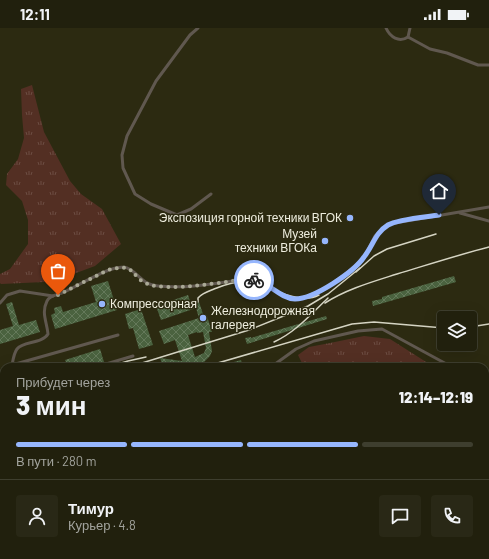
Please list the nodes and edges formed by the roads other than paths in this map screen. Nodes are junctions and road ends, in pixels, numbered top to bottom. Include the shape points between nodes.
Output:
1 (198, 28) edge
2 (386, 28) edge
3 (410, 28) edge
4 (408, 37) junction
5 (489, 65) edge
6 (211, 194) dead end
7 (489, 207) edge
8 (454, 212) junction
9 (489, 221) edge
10 (53, 296) junction
11 (0, 303) edge
12 (118, 335) dead end
13 (133, 356) dead end
14 (12, 363) edge
15 (19, 363) edge
16 (109, 363) edge
17 (277, 363) edge
18 (445, 363) edge

1 - 6 lane via 156,81 127,136 122,155 122,168 135,194 177,215 191,209
2 - 4 lane via 399,40
3 - 4 lane
4 - 5 lane via 430,49 478,65
7 - 8 lane
8 - 9 lane
8 - 10 lane via 389,224 375,236 364,258 349,271 320,292 299,298 284,296 262,282 246,279 197,286 157,286 145,282 124,267 108,270
10 - 11 lane via 20,291 7,295
10 - 14 lane via 48,299 44,308 48,334 44,338 19,347
12 - 15 lane
13 - 16 lane
17 - 18 lane via 296,349 314,341 382,329

